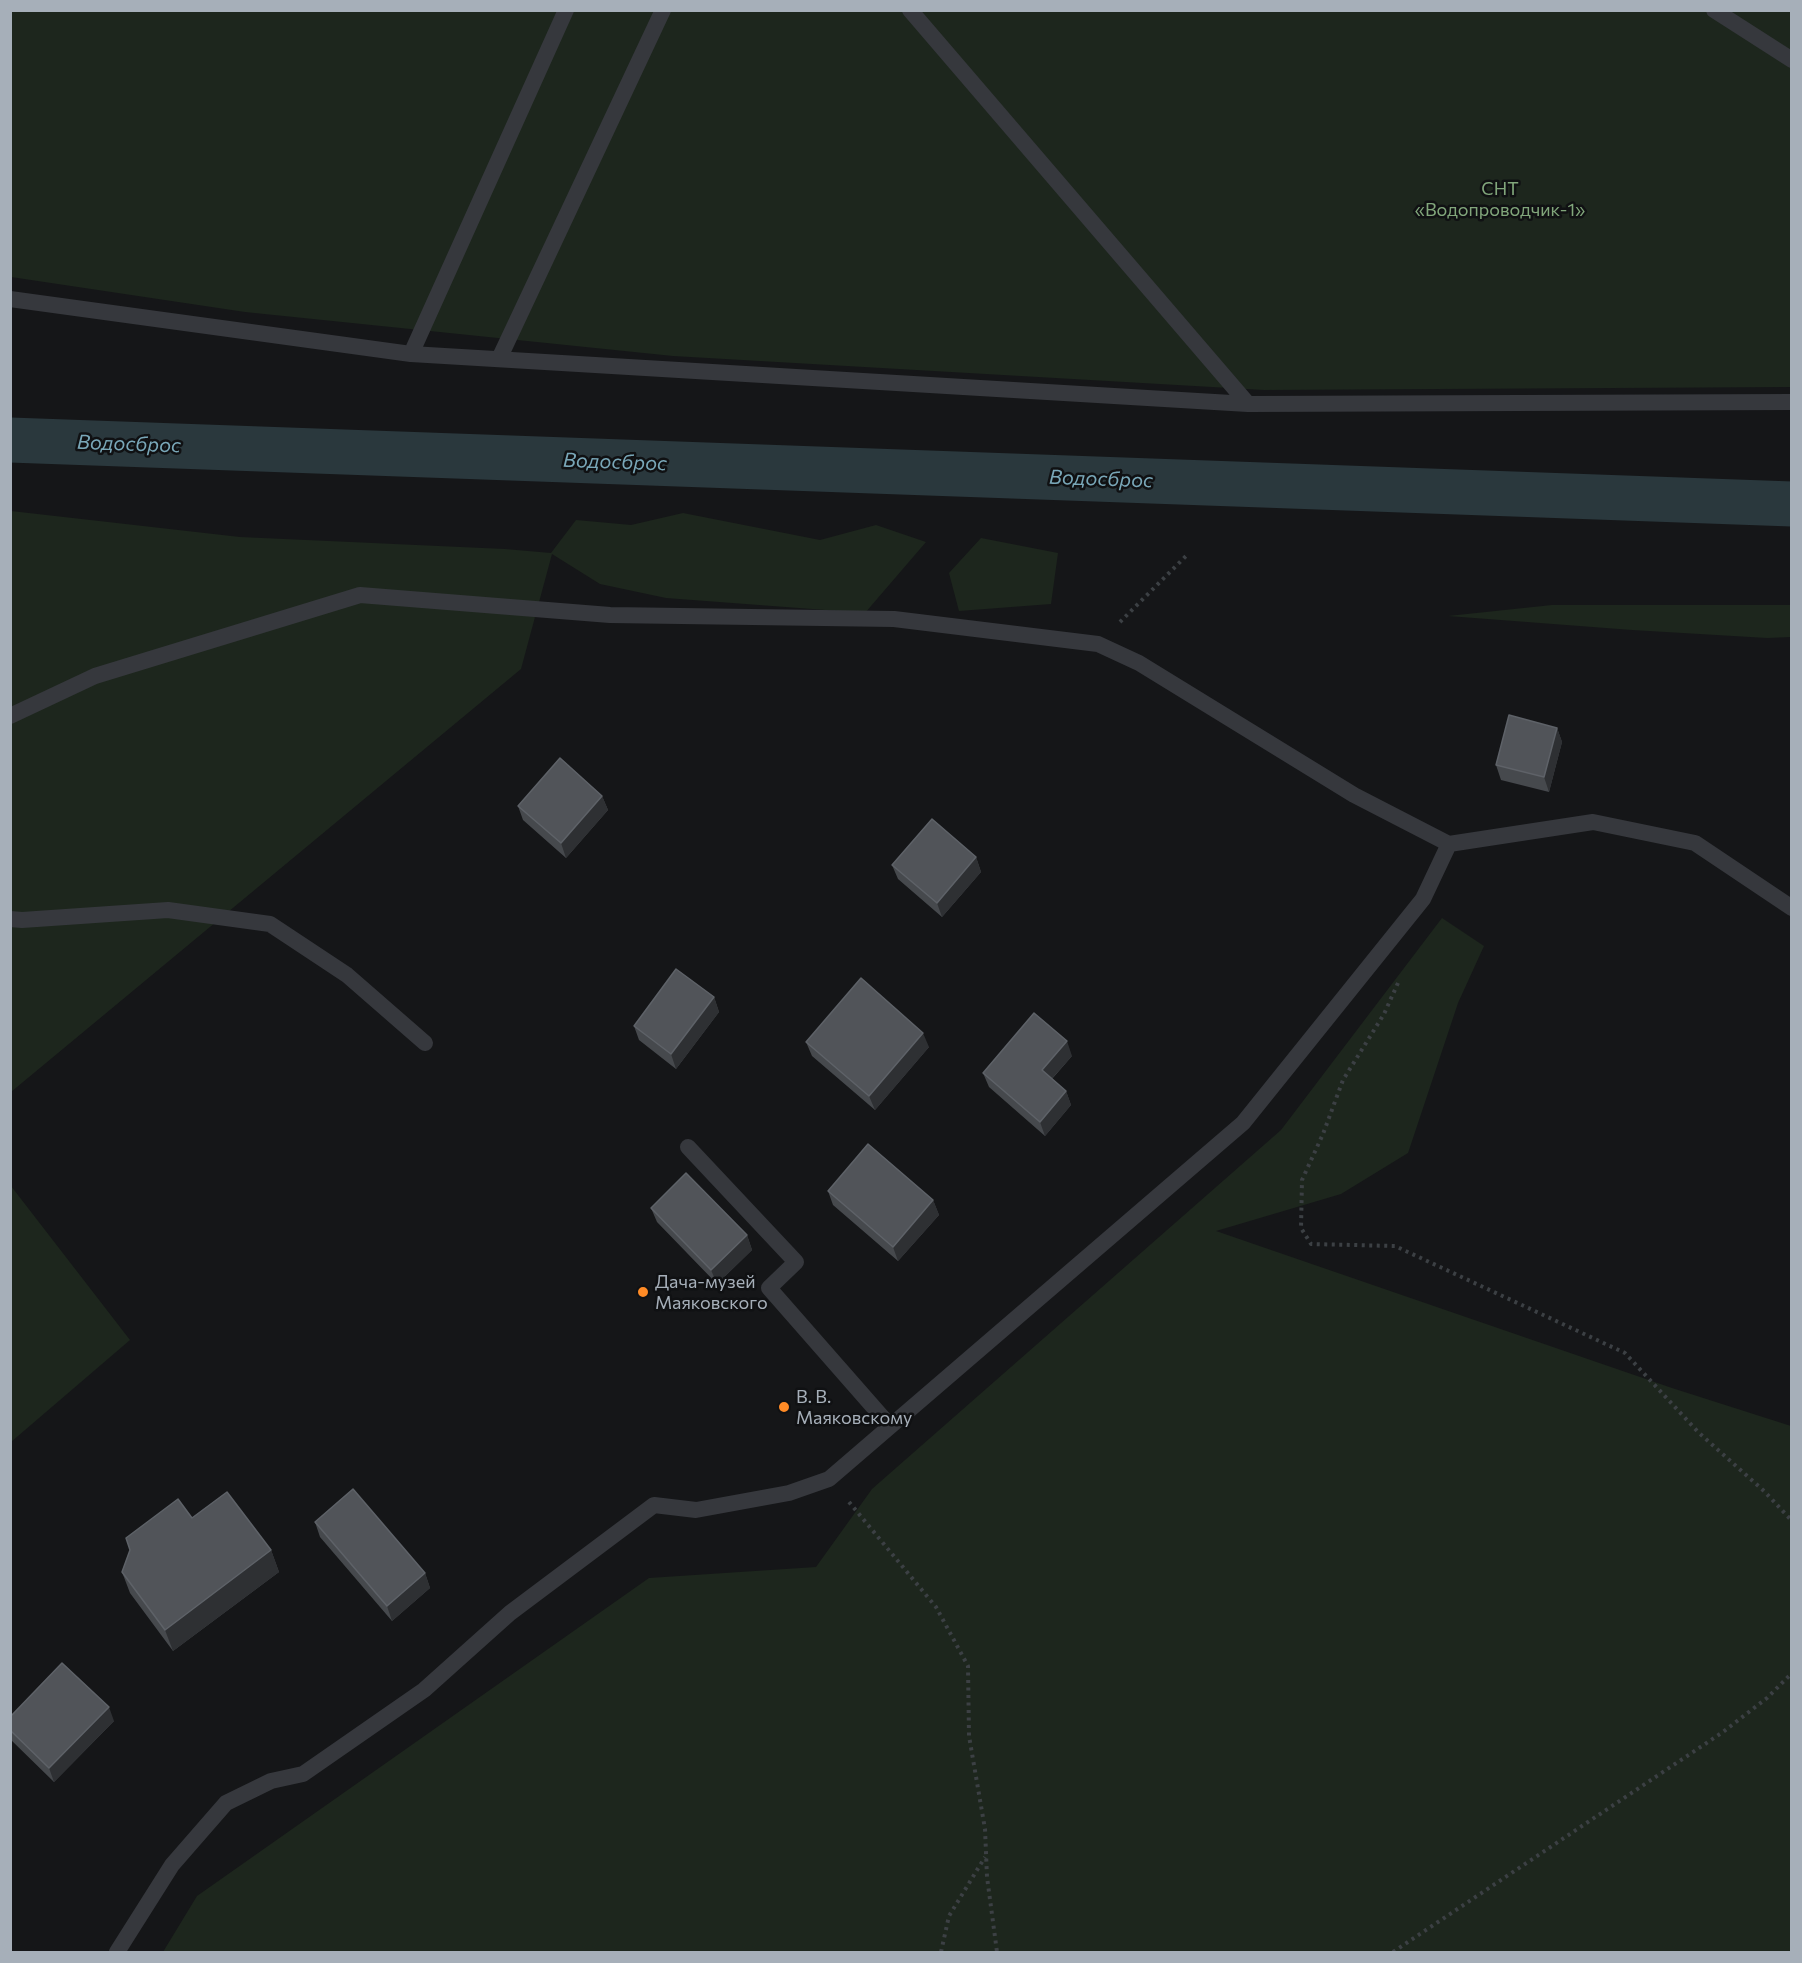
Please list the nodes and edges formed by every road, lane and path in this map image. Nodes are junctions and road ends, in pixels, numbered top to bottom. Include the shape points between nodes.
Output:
1 (566, 10) edge
2 (663, 10) edge
3 (910, 10) edge
4 (1714, 10) edge
5 (1791, 60) edge
6 (10, 299) edge
7 (411, 354) junction
8 (499, 359) junction
9 (1791, 402) edge
10 (1248, 404) junction
11 (1188, 554) dead end
12 (1098, 644) junction
13 (10, 716) edge
14 (1449, 844) junction
15 (1791, 908) edge
16 (10, 919) edge
17 (1402, 975) dead end
18 (425, 1043) dead end
19 (688, 1147) dead end
20 (890, 1426) junction
21 (829, 1479) junction
22 (1791, 1521) edge
23 (1791, 1673) edge
24 (985, 1857) junction
25 (117, 1953) edge
26 (941, 1953) edge
27 (997, 1953) edge
28 (1393, 1953) edge

1 - 7 lane
2 - 8 lane
3 - 10 lane
4 - 5 lane
6 - 7 lane
7 - 8 lane
8 - 10 lane
9 - 10 lane
11 - 12 path
12 - 13 lane via 894,618 610,615 360,596 94,676
12 - 14 lane via 1139,663 1354,795
14 - 15 lane via 1593,822 1695,843
14 - 20 lane via 1423,899 1243,1123
16 - 18 lane via 168,910 270,924 347,975
17 - 22 path via 1384,1014 1343,1080 1302,1180 1301,1228 1311,1244 1395,1246 1625,1353 1698,1432 1764,1491
19 - 20 lane via 796,1262 769,1288
20 - 21 lane
21 - 24 path via 936,1607 968,1666 969,1736 985,1829
21 - 25 lane via 789,1493 696,1509 654,1505 510,1613 424,1690 303,1774 271,1781 226,1803 172,1865
23 - 28 path via 1767,1698 1723,1732
24 - 26 path via 949,1916
24 - 27 path

